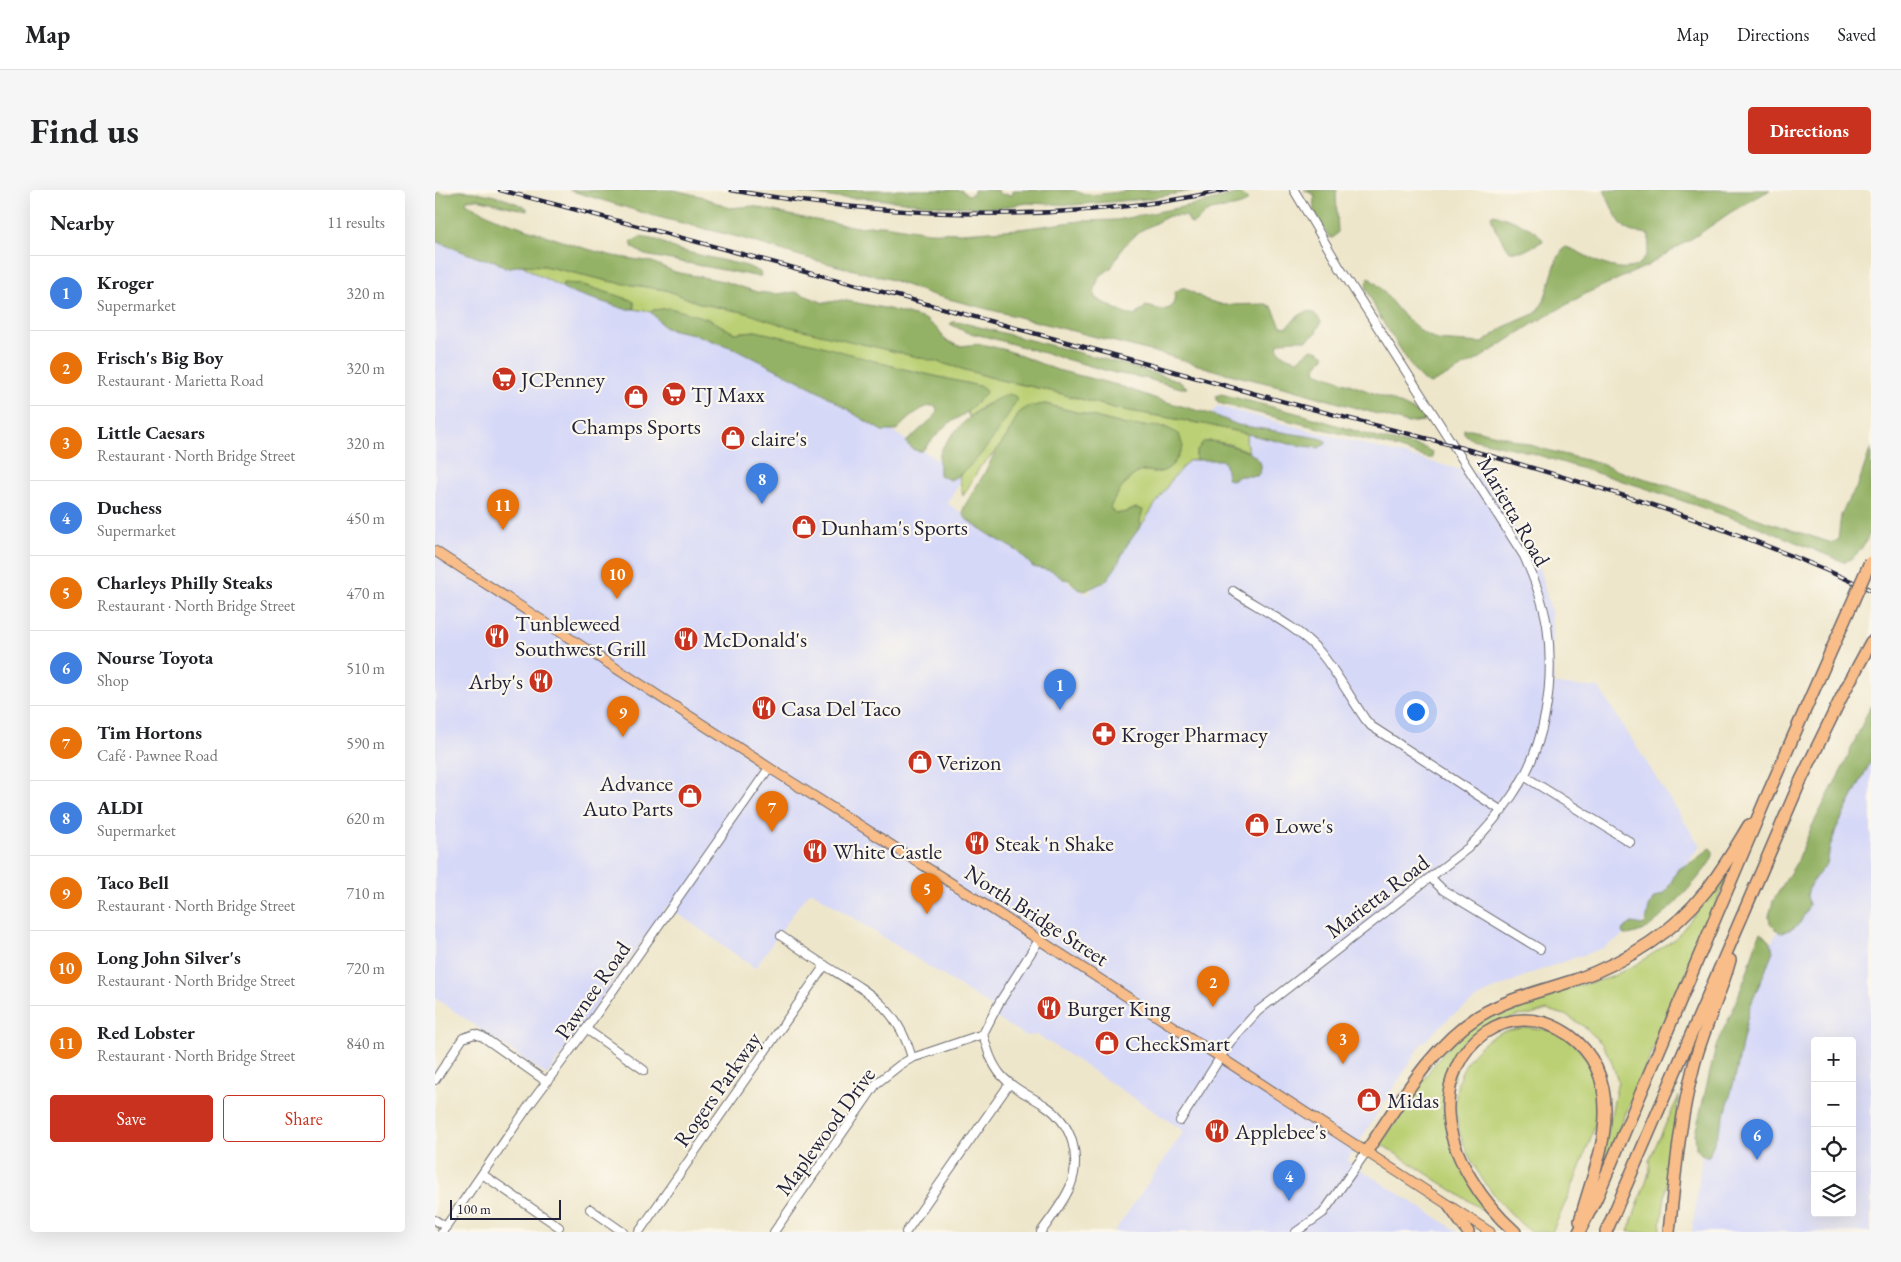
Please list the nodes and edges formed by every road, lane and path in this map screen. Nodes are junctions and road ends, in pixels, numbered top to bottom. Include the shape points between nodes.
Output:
1 (1294, 190) edge
2 (435, 551) edge
3 (1870, 560) edge
4 (1233, 591) dead end
5 (1871, 642) edge
6 (769, 768) junction
7 (1524, 776) junction
8 (1767, 796) junction
9 (1502, 811) junction
10 (1630, 842) dead end
11 (1431, 878) junction
12 (1743, 915) junction
13 (781, 936) dead end
14 (1039, 940) junction
15 (1540, 949) dead end
16 (825, 965) junction
17 (586, 1029) junction
18 (983, 1034) junction
19 (1220, 1057) junction
20 (912, 1058) junction
21 (644, 1070) dead end
22 (435, 1080) edge
23 (547, 1082) junction
24 (1010, 1083) junction
25 (1180, 1121) dead end
26 (1366, 1152) junction
27 (482, 1174) junction
28 (1450, 1207) junction
29 (590, 1209) dead end
30 (435, 1220) edge
31 (559, 1227) dead end
32 (444, 1230) edge
33 (623, 1232) edge
34 (639, 1232) edge
35 (774, 1232) edge
36 (906, 1232) edge
37 (1041, 1232) edge
38 (1296, 1232) edge
39 (1468, 1232) edge
40 (1490, 1232) edge
41 (1515, 1232) edge
42 (1578, 1232) edge
43 (1606, 1232) edge
44 (1669, 1232) edge

1 - 7 street, Marietta Road via 1340,268 1525,556 1547,624 1549,692 1537,748
2 - 6 main road, North Bridge Street
3 - 8 highway, bridge
4 - 9 street via 1313,644 1371,726
5 - 12 highway via 1800,782
6 - 14 main road, North Bridge Street
6 - 17 street, Pawnee Road
7 - 9 street, Marietta Road
7 - 10 street
8 - 26 highway via 1705,893 1664,933 1614,964 1510,1001 1479,1017 1450,1038 1431,1059
8 - 42 highway via 1596,1199
9 - 11 street, Marietta Road via 1468,848
11 - 15 street via 1443,890
11 - 19 street, Marietta Road via 1263,1006
12 - 43 highway
12 - 44 highway via 1687,1091
13 - 16 street
14 - 18 street
14 - 19 main road, North Bridge Street
16 - 20 street via 877,999 899,1026
16 - 34 street, Rogers Parkway
17 - 21 street
17 - 23 street, Pawnee Road
18 - 20 street, Maplewood Drive
18 - 24 street via 994,1066
19 - 25 street, Marietta Road
19 - 26 main road, North Bridge Street
20 - 35 street, Maplewood Drive via 889,1073 868,1095
22 - 23 street via 463,1038 475,1034
23 - 27 street, Pawnee Road
24 - 36 street
24 - 37 street via 1055,1113 1069,1131 1072,1142 1075,1166 1070,1186
26 - 28 main road, North Bridge Street
26 - 38 street via 1323,1213
27 - 31 street
27 - 32 street, Pawnee Road
28 - 39 highway
28 - 40 main road, North Bridge Street
29 - 33 street
30 - 32 street
41 - 42 highway via 1485,1201 1468,1173 1451,1132 1448,1097 1451,1076 1471,1045 1496,1026 1529,1020 1563,1031 1586,1049 1600,1073 1605,1125

